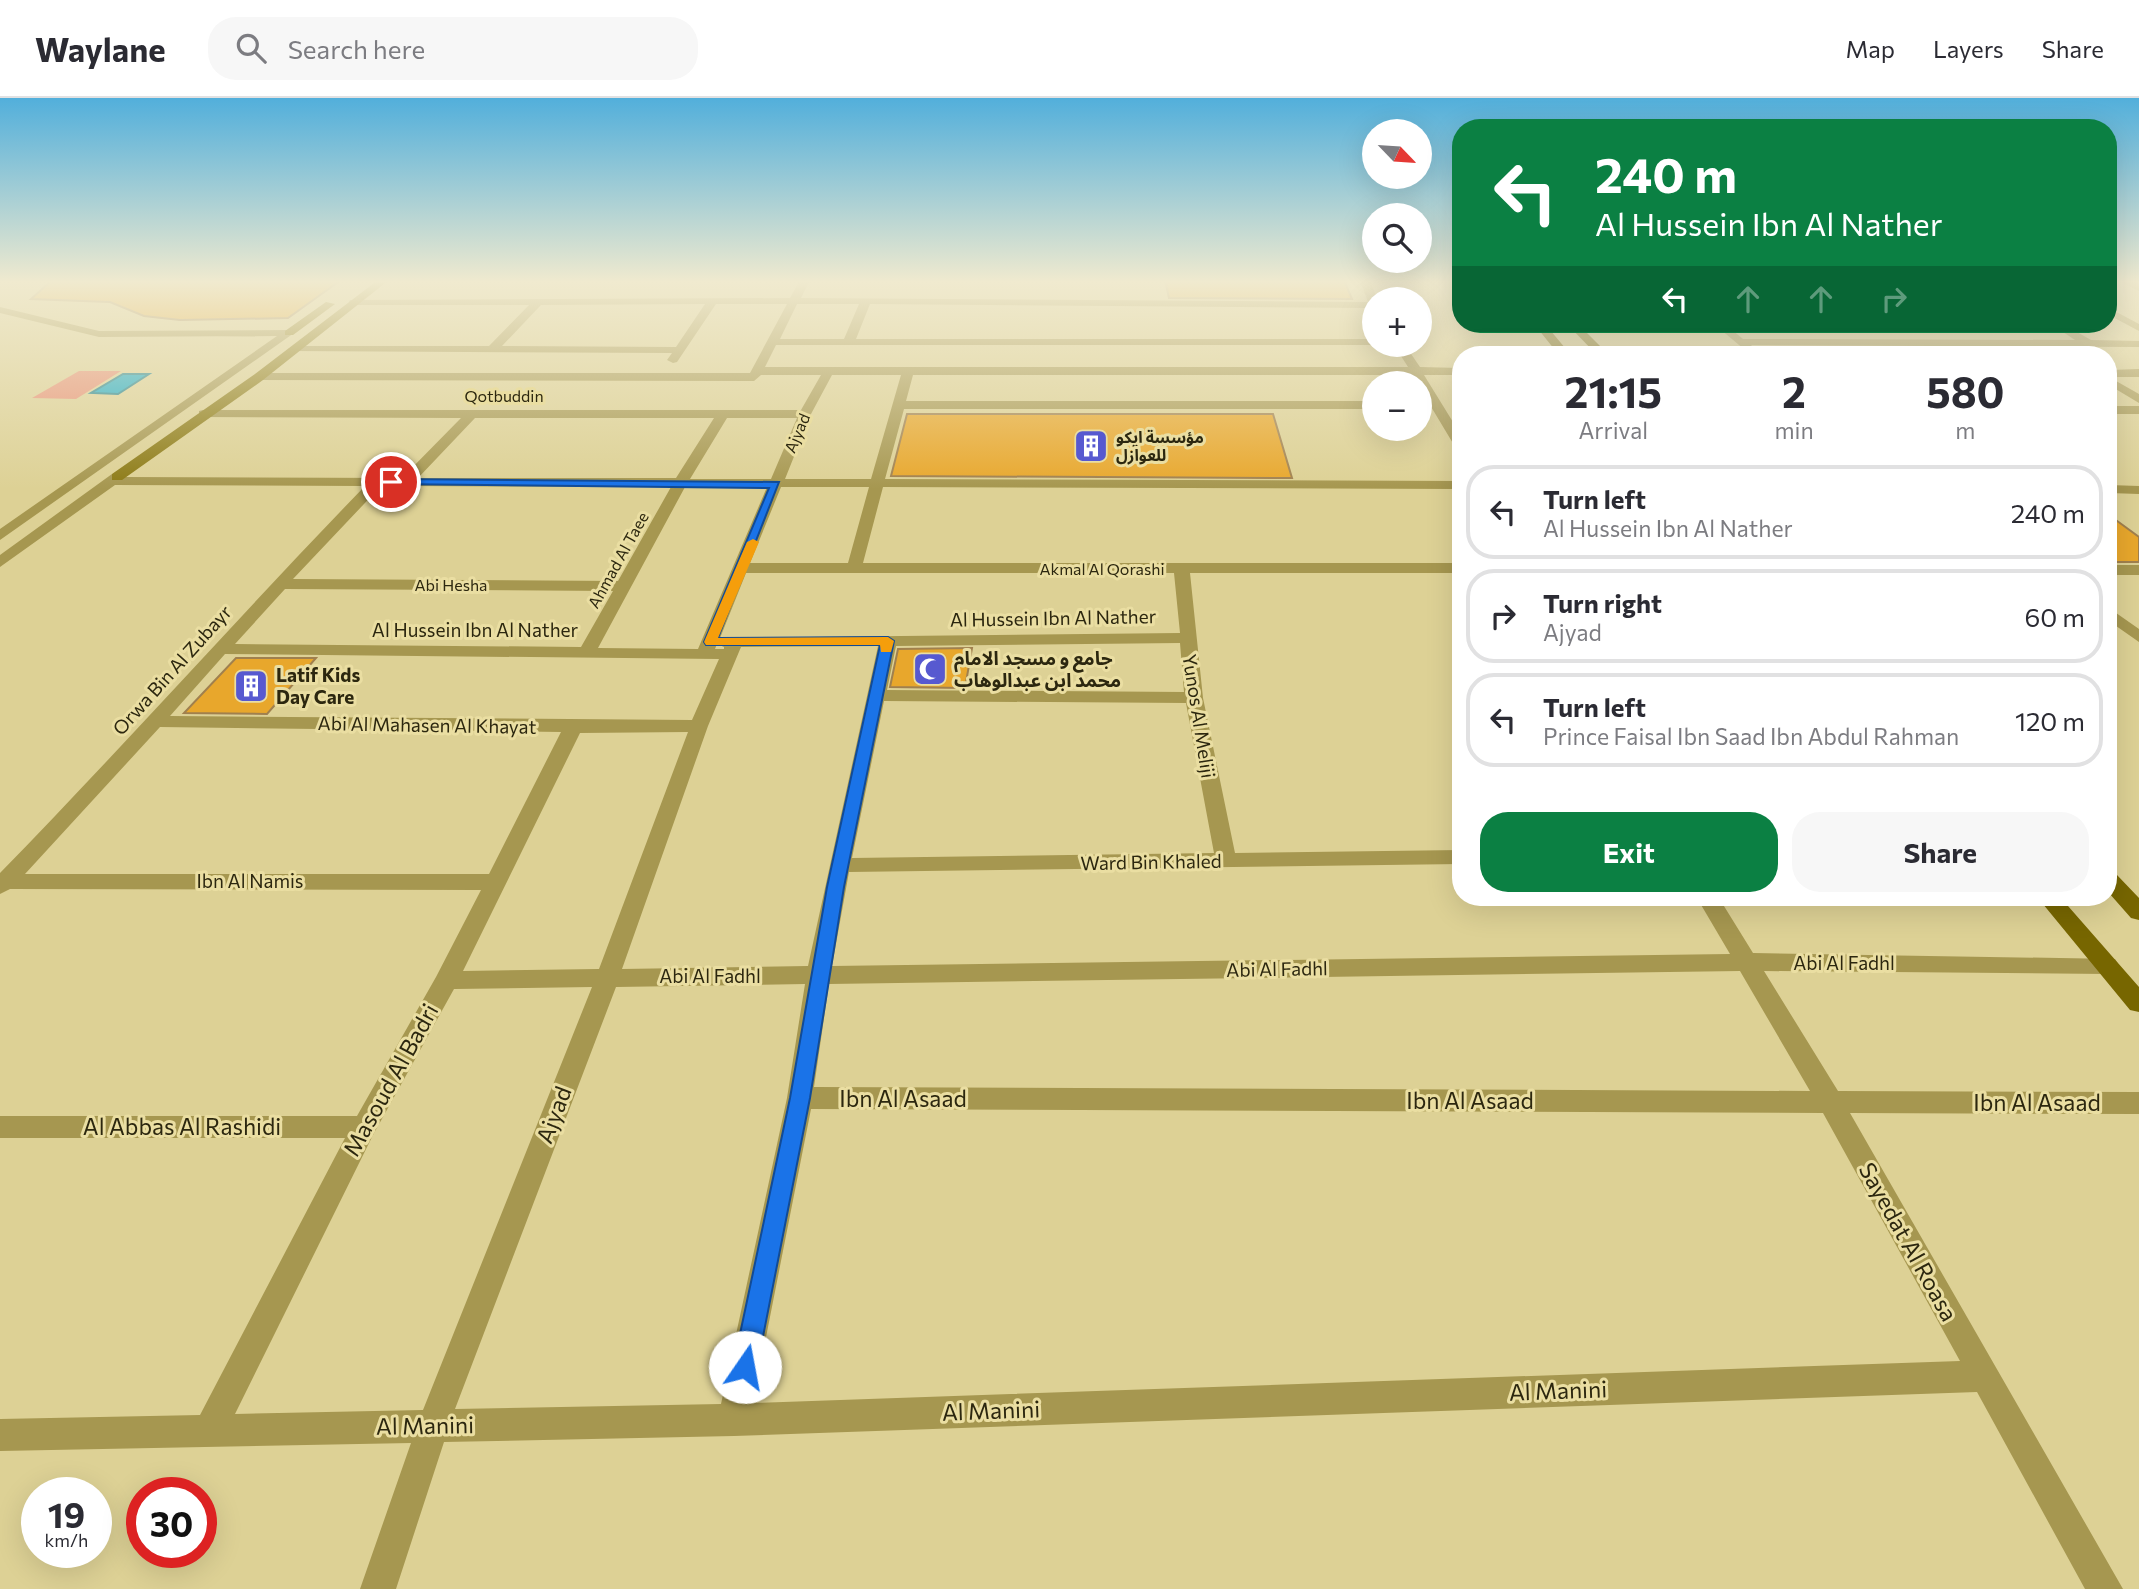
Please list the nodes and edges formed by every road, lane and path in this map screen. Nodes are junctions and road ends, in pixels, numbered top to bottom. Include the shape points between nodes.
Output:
1 (294, 349) edge
2 (266, 350) edge
3 (602, 350) edge
4 (680, 350) joint
5 (768, 350) edge
6 (1407, 357) edge
7 (829, 370) junction
8 (908, 370) junction
9 (1415, 371) joint
10 (1432, 371) edge
11 (1452, 371) edge
12 (2117, 373) edge
13 (2139, 373) edge
14 (755, 374) junction
15 (259, 377) junction
16 (661, 377) junction
17 (2117, 385) edge
18 (1432, 396) edge
19 (2139, 399) edge
20 (899, 405) junction
21 (1362, 405) edge
22 (1432, 405) edge
23 (1438, 405) junction
24 (2117, 410) edge
25 (2139, 410) edge
26 (203, 414) junction
27 (472, 414) junction
28 (723, 414) junction
29 (805, 414) junction
30 (1452, 429) edge
31 (140, 439) junction
32 (169, 440) junction
33 (114, 479) junction
34 (377, 482) junction
35 (405, 482) junction
36 (680, 484) junction
37 (877, 484) junction
38 (776, 485) junction
39 (1452, 485) edge
40 (2117, 489) edge
41 (2139, 489) edge
42 (0, 514) edge
43 (32, 514) junction
44 (0, 536) edge
45 (0, 562) edge
46 (743, 568) junction
47 (854, 568) junction
48 (1452, 568) edge
49 (1182, 569) junction
50 (2117, 570) edge
51 (2139, 570) edge
52 (278, 583) junction
53 (624, 586) junction
54 (2117, 618) edge
55 (2117, 628) edge
56 (2135, 630) edge
57 (1187, 638) junction
58 (888, 641) junction
59 (720, 648) junction
60 (220, 649) junction
61 (587, 652) junction
62 (876, 695) junction
63 (1194, 698) junction
64 (155, 721) junction
65 (698, 726) junction
66 (573, 727) junction
67 (1452, 857) edge
68 (1226, 861) junction
69 (840, 865) junction
70 (494, 881) junction
71 (2, 884) edge
72 (2117, 889) edge
73 (1713, 906) edge
74 (2056, 906) edge
75 (2139, 912) edge
76 (1748, 962) junction
77 (2107, 965) junction
78 (818, 975) junction
79 (608, 976) junction
80 (447, 980) junction
81 (2139, 1003) edge
82 (800, 1098) junction
83 (2139, 1102) edge
84 (1831, 1103) junction
85 (0, 1127) edge
86 (363, 1128) junction
87 (1983, 1376) junction
88 (734, 1420) junction
89 (433, 1426) junction
90 (208, 1433) junction
91 (0, 1435) edge
92 (378, 1589) edge
93 (2105, 1589) edge

1 - 15 main road
2 - 31 street
3 - 4 street
4 - 16 street
5 - 14 street
6 - 9 street
7 - 8 street
7 - 14 street
7 - 29 street, Ajyad
8 - 9 street
8 - 20 street
10 - 11 street
12 - 13 street
14 - 16 street
15 - 16 street
15 - 26 main road
17 - 19 street
18 - 23 street
20 - 21 street
20 - 37 street
22 - 23 street
23 - 30 street
24 - 25 street
26 - 27 street, Qotbuddin
26 - 32 main road
27 - 28 street, Qotbuddin
27 - 35 street
28 - 29 street, Qotbuddin
28 - 36 street, Ahmad Al Taee
29 - 38 street, Ajyad
31 - 32 main road
31 - 43 street
32 - 33 main road
33 - 34 street
33 - 45 street
34 - 35 street
34 - 52 street, Orwa Bin Al Zubayr
35 - 36 street
36 - 38 street
36 - 53 street, Ahmad Al Taee
37 - 38 street
37 - 39 street
37 - 47 street
38 - 46 street, Ajyad
40 - 41 street
42 - 43 street
43 - 44 street
46 - 47 street, Akmal Al Qorashi
46 - 59 street, Ajyad
47 - 49 street, Akmal Al Qorashi
48 - 49 street, Akmal Al Qorashi
49 - 57 street, Yunos Al Meliji
50 - 51 street
52 - 53 street, Abi Hesha
52 - 60 street, Orwa Bin Al Zubayr
53 - 61 street, Ahmad Al Taee
54 - 56 street
55 - 56 street
57 - 58 street, Al Hussein Ibn Al Nather
57 - 63 street, Yunos Al Meliji
58 - 59 street, Al Hussein Ibn Al Nather
58 - 62 street
59 - 61 street, Al Hussein Ibn Al Nather
59 - 65 street, Ajyad
60 - 61 street, Al Hussein Ibn Al Nather
60 - 64 street, Orwa Bin Al Zubayr
62 - 63 street
62 - 69 street
63 - 68 street, Yunos Al Meliji
64 - 66 street, Abi Al Mahasen Al Khayat
64 - 71 street, Orwa Bin Al Zubayr
65 - 66 street, Abi Al Mahasen Al Khayat
65 - 79 street, Ajyad
66 - 70 street, Masoud Al Badri
67 - 68 street, Ward Bin Khaled
68 - 69 street, Ward Bin Khaled
69 - 78 street
70 - 71 street, Ibn Al Namis
70 - 80 street, Masoud Al Badri
72 - 75 main road
73 - 76 street, Sayedat Al Roasa
74 - 77 main road
76 - 77 street, Abi Al Fadhl
76 - 78 street, Abi Al Fadhl
76 - 84 street, Sayedat Al Roasa
77 - 81 main road
78 - 79 street, Abi Al Fadhl
78 - 82 street
79 - 80 street, Abi Al Fadhl
79 - 89 street, Ajyad
80 - 86 street, Masoud Al Badri
82 - 84 street, Ibn Al Asaad
82 - 88 street
83 - 84 street, Ibn Al Asaad
84 - 87 street, Sayedat Al Roasa
85 - 86 street, Al Abbas Al Rashidi
86 - 90 street, Masoud Al Badri
87 - 88 street, Al Manini
87 - 93 street, Sayedat Al Roasa
88 - 89 street, Al Manini
89 - 90 street, Al Manini
89 - 92 street, Ajyad
90 - 91 street, Al Manini

